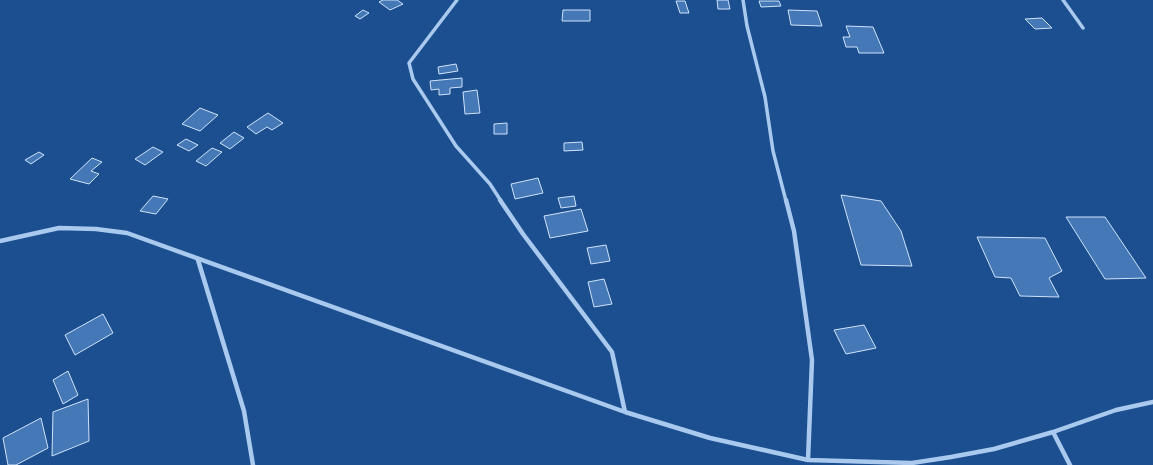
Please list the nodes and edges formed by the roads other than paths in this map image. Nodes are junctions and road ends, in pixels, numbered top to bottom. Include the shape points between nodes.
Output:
1 (457, 0) edge
2 (743, 0) edge
3 (1063, 0) edge
4 (1082, 28) dead end
5 (0, 242) edge
6 (198, 260) junction
7 (1153, 402) edge
8 (625, 412) junction
9 (1053, 432) junction
10 (808, 460) junction
11 (913, 464) edge
12 (253, 465) edge
13 (1070, 465) edge

1 - 8 street via 409,63 413,79 456,146 490,184 523,234 612,352
2 - 10 street via 765,98 773,152 794,231 812,360
3 - 4 street
5 - 6 street via 59,228 96,229 128,233
6 - 8 street
6 - 12 street via 244,411
7 - 9 street via 1116,410
8 - 10 street via 710,438
9 - 11 street via 994,449
9 - 13 street
10 - 11 street

